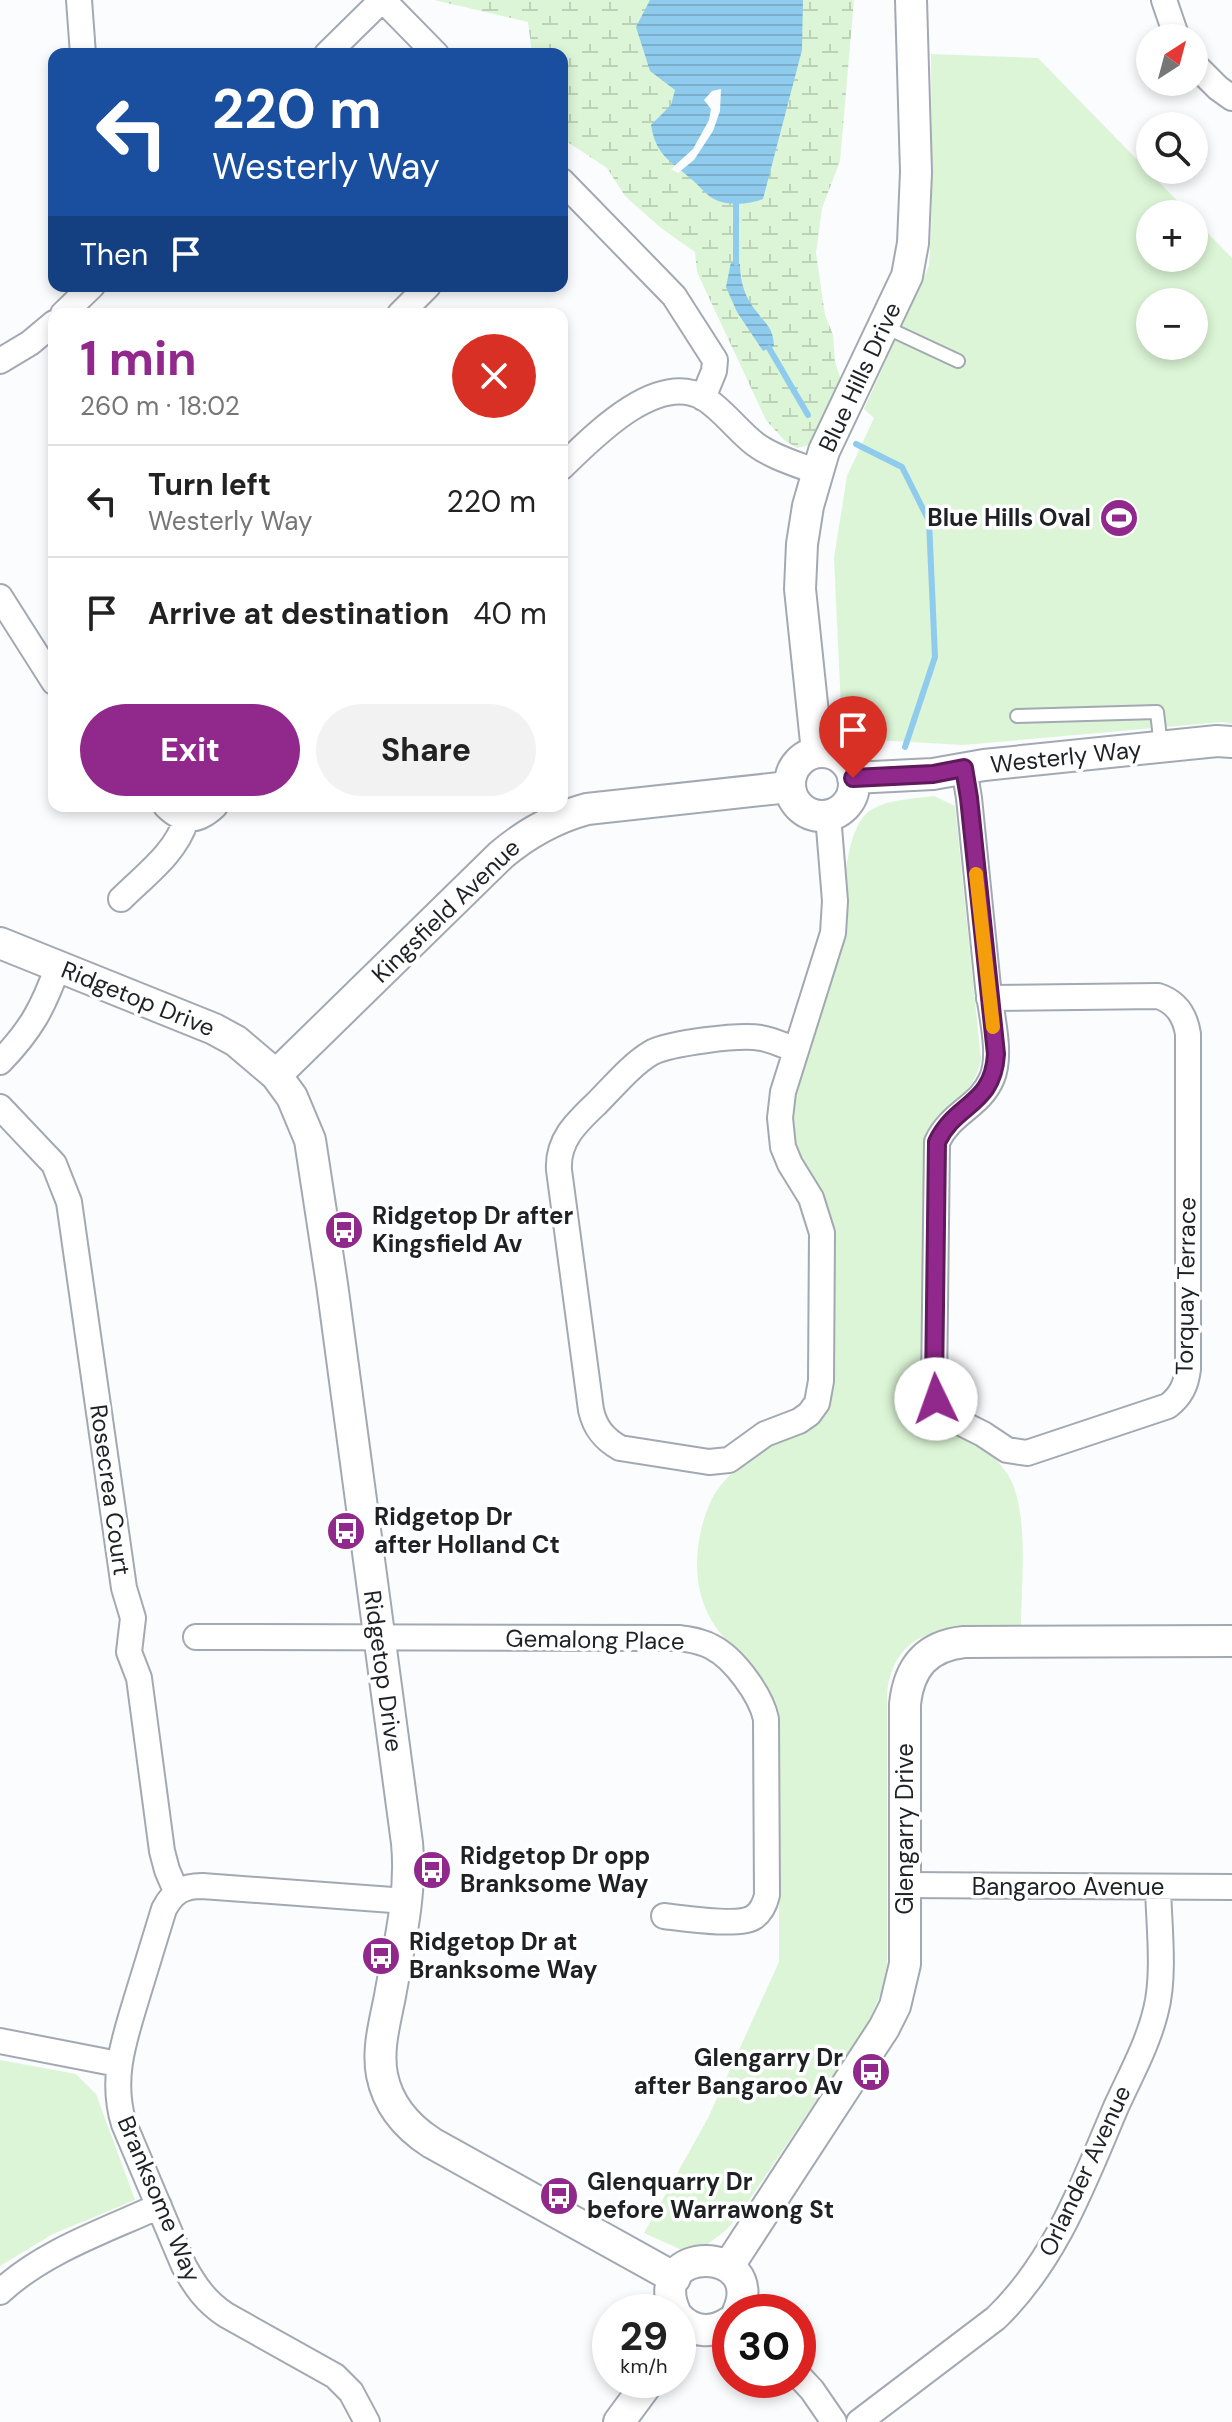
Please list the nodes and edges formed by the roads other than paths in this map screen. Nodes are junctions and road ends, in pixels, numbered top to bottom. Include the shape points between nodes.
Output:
1 (79, 0) edge
2 (382, 0) edge
3 (911, 0) edge
4 (1164, 0) edge
5 (1172, 24) edge
6 (83, 48) edge
7 (333, 48) edge
8 (430, 48) edge
9 (1208, 78) edge
10 (1232, 98) edge
11 (568, 187) edge
12 (86, 292) edge
13 (422, 292) edge
14 (69, 308) edge
15 (406, 308) edge
16 (883, 326) junction
17 (48, 328) edge
18 (0, 361) edge
19 (958, 361) dead end
20 (703, 398) junction
21 (568, 461) edge
22 (817, 472) junction
23 (0, 597) edge
24 (46, 653) edge
25 (1017, 716) dead end
26 (1232, 742) edge
27 (1161, 747) junction
28 (817, 752) junction
29 (964, 768) junction
30 (853, 778) junction
31 (789, 787) junction
32 (175, 812) edge
33 (208, 812) edge
34 (828, 815) junction
35 (186, 820) junction
36 (121, 899) dead end
37 (0, 943) edge
38 (58, 966) junction
39 (989, 998) junction
40 (796, 1050) junction
41 (0, 1062) edge
42 (276, 1075) junction
43 (0, 1107) edge
44 (196, 1637) dead end
45 (379, 1638) junction
46 (1232, 1641) edge
47 (905, 1885) junction
48 (1232, 1887) edge
49 (1158, 1888) junction
50 (176, 1891) junction
51 (406, 1901) junction
52 (664, 1916) dead end
53 (0, 2041) edge
54 (118, 2064) junction
55 (159, 2206) junction
56 (728, 2267) junction
57 (675, 2278) junction
58 (0, 2292) edge
59 (670, 2294) edge
60 (742, 2294) edge
61 (816, 2396) edge
62 (637, 2398) edge
63 (367, 2422) edge
64 (619, 2422) edge
65 (834, 2422) edge
66 (859, 2422) edge

1 - 6 street
2 - 7 street
2 - 8 street
3 - 16 street, Blue Hills Drive via 913,243 907,276
4 - 5 street
9 - 10 street
11 - 20 street via 674,296 715,360
12 - 14 street
13 - 15 street
16 - 19 lane
16 - 22 street, Blue Hills Drive
17 - 18 street
20 - 21 street via 675,393 637,404
20 - 22 street via 759,447
22 - 28 street, Blue Hills Drive via 802,544 800,589
23 - 24 street
25 - 27 lane via 1157,712
26 - 27 street, Westerly Way
27 - 29 street, Westerly Way
28 - 30 street via 844,761
28 - 31 street via 799,761
29 - 30 street, Westerly Way
29 - 39 street, Torquay Terrace
30 - 34 street via 851,798
31 - 34 street via 798,806 817,816
31 - 42 street, Kingsfield Avenue via 587,809 531,832 501,855
32 - 35 street
33 - 35 street
34 - 40 street via 835,916
35 - 36 street via 174,847
37 - 38 street, Ridgetop Drive
38 - 41 street via 32,1026
38 - 42 street, Ridgetop Drive via 214,1029
39 - 39 street, Torquay Terrace via 996,1054 993,1078 937,1142 934,1388 951,1418 1007,1450 1027,1453 1168,1406 1185,1386 1188,1034 1177,1008 1158,996
40 - 40 street via 781,1101 780,1129 822,1233 817,1403 804,1418 765,1434 729,1460 709,1462 620,1448 600,1432 591,1410 559,1170 564,1142 575,1124 638,1062 660,1049 758,1037
42 - 45 street, Ridgetop Drive via 310,1140
43 - 50 street, Rosecrea Court via 54,1164 69,1202 124,1588 133,1618 129,1652 139,1678 162,1851
44 - 45 street, Gemalong Place
45 - 51 street, Ridgetop Drive via 407,1843
45 - 52 street, Gemalong Place via 680,1638 704,1643 727,1657 758,1696 766,1719 766,1901 755,1917 744,1921
46 - 47 street, Glengarry Drive via 964,1642 935,1650 917,1666 906,1696
47 - 49 street, Bangaroo Avenue
47 - 56 street, Glengarry Drive via 903,1979 891,2016
48 - 49 street, Bangaroo Avenue
49 - 66 street, Orlander Avenue via 1156,2010 1054,2245 996,2318
50 - 51 street via 202,1886
50 - 54 street, Branksome Way via 164,1909
51 - 57 street, Ridgetop Drive via 381,2051 384,2084 399,2114 432,2143
53 - 54 street
54 - 55 street, Branksome Way via 121,2114
55 - 58 street via 39,2261
55 - 63 street, Branksome Way via 184,2266 204,2297 226,2315 335,2376
56 - 57 street via 699,2260
56 - 60 street
57 - 59 street
61 - 65 street
62 - 64 street

